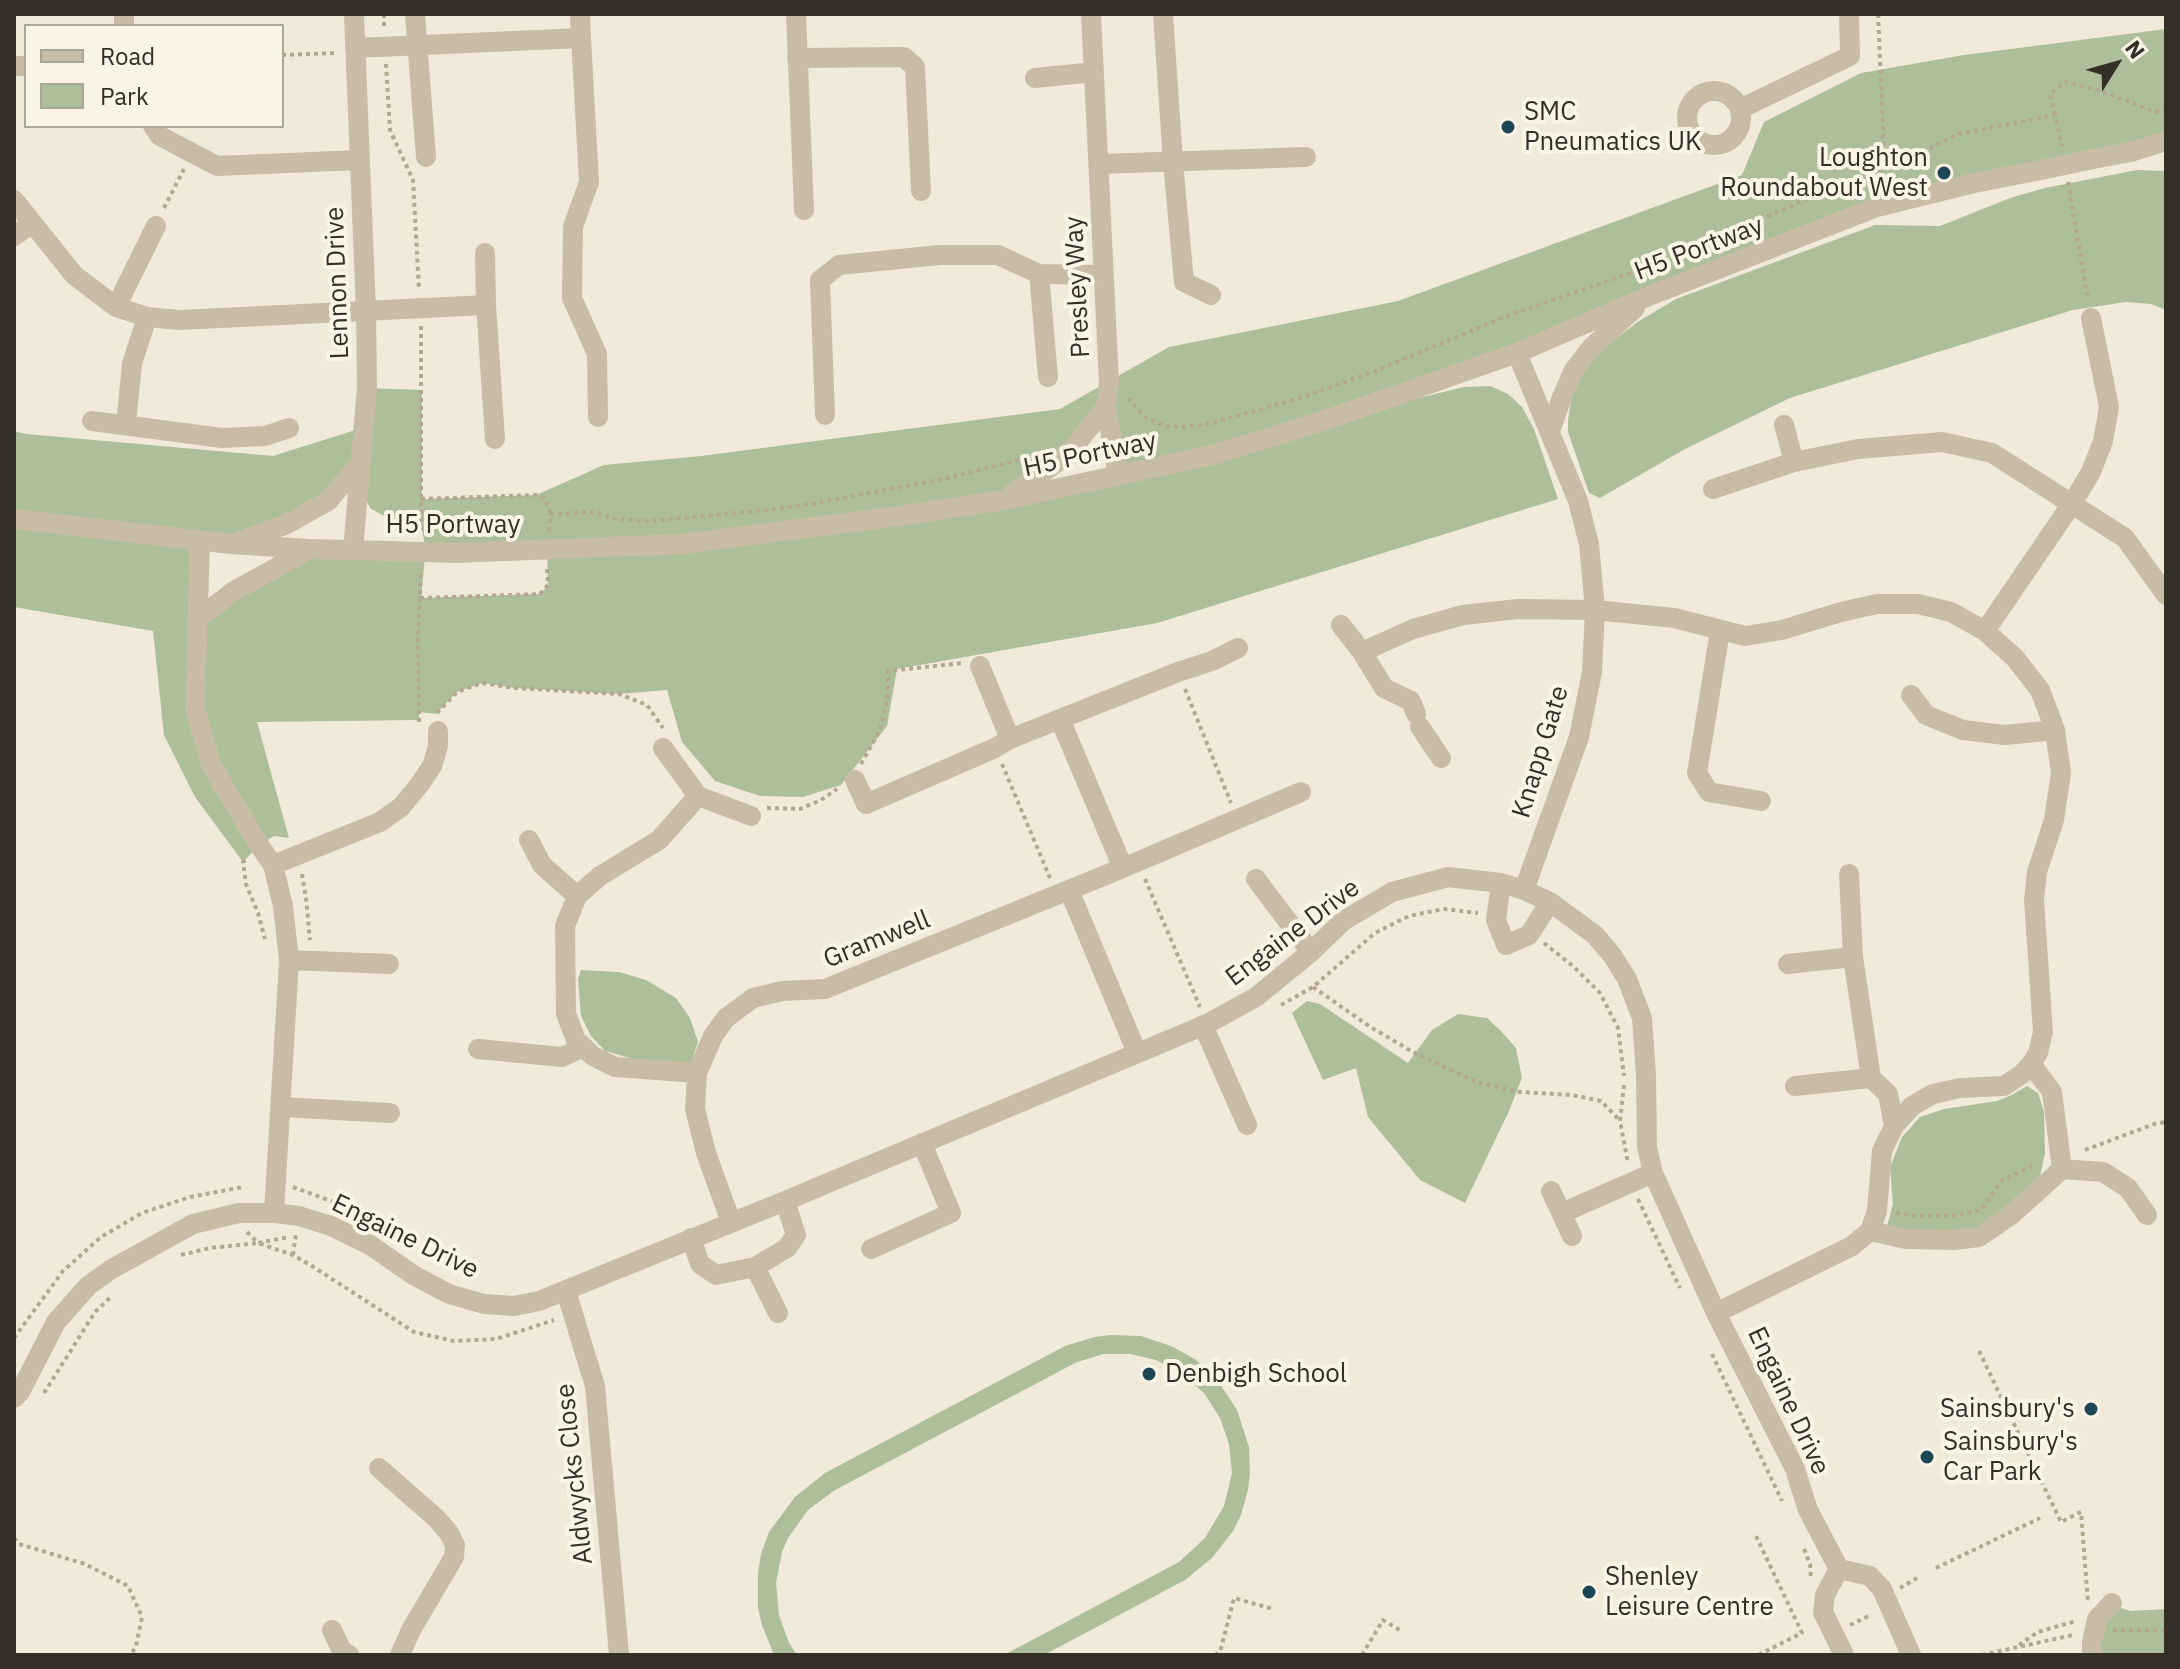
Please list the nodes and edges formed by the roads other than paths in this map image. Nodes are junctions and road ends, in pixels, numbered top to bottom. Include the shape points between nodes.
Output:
1 (354, 14) edge
2 (415, 14) edge
3 (580, 14) edge
4 (796, 14) edge
5 (1091, 14) edge
6 (1163, 14) edge
7 (1849, 14) edge
8 (581, 38) junction
9 (418, 47) junction
10 (355, 48) junction
11 (797, 58) junction
12 (1094, 72) junction
13 (1035, 78) dead end
14 (1740, 109) dead end
15 (154, 128) edge
16 (2166, 141) edge
17 (2131, 152) junction
18 (426, 157) dead end
19 (1306, 157) dead end
20 (2166, 157) edge
21 (359, 160) junction
22 (1173, 162) junction
23 (1100, 164) junction
24 (921, 191) dead end
25 (14, 200) edge
26 (804, 210) dead end
27 (156, 226) road end
28 (22, 230) edge
29 (485, 253) dead end
30 (1039, 274) junction
31 (1102, 275) junction
32 (1211, 295) dead end
33 (1649, 296) junction
34 (486, 305) junction
35 (116, 307) junction
36 (366, 311) junction
37 (147, 317) junction
38 (2091, 318) road end
39 (1517, 353) junction
40 (1048, 377) dead end
41 (1106, 407) junction
42 (825, 415) dead end
43 (598, 417) dead end
44 (92, 421) dead end
45 (126, 424) junction
46 (1784, 425) dead end
47 (289, 428) dead end
48 (1550, 431) junction
49 (495, 439) dead end
50 (361, 462) junction
51 (1794, 462) junction
52 (1118, 476) junction
53 (1713, 489) dead end
54 (1004, 500) junction
55 (2071, 505) junction
56 (14, 519) edge
57 (200, 541) junction
58 (231, 544) junction
59 (310, 549) junction
60 (353, 550) junction
61 (2166, 595) edge
62 (1595, 610) junction
63 (197, 619) junction
64 (1341, 625) dead end
65 (1720, 631) junction
66 (1985, 631) junction
67 (1238, 648) dead end
68 (1362, 652) junction
69 (980, 666) road end
70 (1911, 695) dead end
71 (1060, 719) junction
72 (2055, 730) junction
73 (429, 732) road end
74 (1003, 744) junction
75 (663, 748) road end
76 (1441, 758) dead end
77 (855, 780) road end
78 (1301, 792) dead end
79 (698, 796) junction
80 (1761, 801) dead end
81 (751, 816) road end
82 (529, 840) dead end
83 (273, 865) junction
84 (1130, 865) junction
85 (1849, 874) dead end
86 (1256, 879) dead end
87 (1501, 883) junction
88 (1524, 890) junction
89 (1063, 892) junction
90 (577, 896) junction
91 (1550, 902) junction
92 (1311, 952) junction
93 (1853, 957) junction
94 (289, 960) junction
95 (389, 964) dead end
96 (1788, 964) dead end
97 (1205, 1024) junction
98 (584, 1047) junction
99 (478, 1049) dead end
100 (1137, 1053) junction
101 (2031, 1064) junction
102 (697, 1073) junction
103 (1871, 1078) junction
104 (1795, 1086) dead end
105 (282, 1107) junction
106 (390, 1113) dead end
107 (1247, 1125) dead end
108 (1894, 1126) junction
109 (922, 1143) junction
110 (2062, 1169) junction
111 (1653, 1173) junction
112 (1551, 1191) dead end
113 (785, 1201) junction
114 (274, 1213) junction
115 (1562, 1213) junction
116 (2147, 1215) dead end
117 (731, 1222) junction
118 (1870, 1231) junction
119 (1572, 1236) dead end
120 (691, 1238) junction
121 (871, 1249) dead end
122 (755, 1267) junction
123 (566, 1291) junction
124 (778, 1313) dead end
125 (1716, 1313) junction
126 (14, 1398) edge
127 (379, 1468) dead end
128 (1839, 1569) junction
129 (2112, 1603) dead end
130 (332, 1630) dead end
131 (349, 1655) edge
132 (400, 1655) edge
133 (619, 1655) edge
134 (1844, 1655) edge
135 (1911, 1655) edge
136 (2092, 1655) edge

1 - 10 street, Lennon Drive
2 - 9 street
3 - 8 street
4 - 11 street
5 - 12 street, Presley Way
6 - 22 street
7 - 14 street via 1850,56
8 - 9 street
8 - 43 street via 589,182 573,227 572,298 597,354
9 - 10 street
9 - 18 street
10 - 21 street, Lennon Drive
11 - 24 street via 904,57 915,67
11 - 26 street
12 - 13 street
12 - 23 street, Presley Way
15 - 21 street via 217,166
16 - 17 street, H5 Portway
17 - 20 street, H5 Portway
17 - 33 street, H5 Portway, bridge via 1877,207
19 - 22 street
21 - 36 street, Lennon Drive
22 - 23 street
22 - 32 street via 1184,282
23 - 31 street, Presley Way
25 - 28 street
27 - 35 street
28 - 35 street
29 - 34 street
30 - 31 street
30 - 40 street
30 - 42 street via 998,255 839,265 820,280
31 - 41 street, Presley Way
33 - 39 street, H5 Portway
33 - 48 street via 1574,370
34 - 36 street
34 - 49 street
35 - 37 street
36 - 37 street
36 - 50 street, Lennon Drive
37 - 45 street via 132,364
38 - 55 street via 2109,407 2091,472
39 - 48 street, Knapp Gate
39 - 52 street, H5 Portway via 1212,455
41 - 52 street, Presley Way
41 - 54 street via 1067,455
44 - 45 street
45 - 47 street via 222,438 265,436
46 - 51 street
48 - 62 street, Knapp Gate via 1589,544
50 - 58 street via 328,501 287,524
50 - 60 street, Lennon Drive
51 - 53 street
51 - 55 street via 1858,449 1942,442 1992,453
52 - 54 street, H5 Portway
54 - 60 street, H5 Portway, bridge via 682,544 456,553
55 - 61 street via 2125,538
55 - 66 street
56 - 57 street, H5 Portway
57 - 58 street, H5 Portway
57 - 63 street
58 - 59 street, H5 Portway
59 - 60 street, H5 Portway
59 - 63 street via 234,591
62 - 65 street via 1674,618
62 - 68 street via 1463,615 1413,629
62 - 88 street, Knapp Gate via 1592,672 1579,737
63 - 83 street via 195,708 211,765
64 - 68 street
65 - 66 street via 1745,636 1782,630 1877,604 1918,604 1951,612
65 - 80 street via 1697,773 1709,792
66 - 72 street via 2040,690
67 - 71 street
68 - 76 street via 1384,688 1411,701
69 - 74 street
70 - 72 street via 1926,715 1963,730 2005,735
71 - 74 street
71 - 84 street
72 - 101 street via 2061,773 2034,900 2043,1032
73 - 83 street via 438,746 432,766 401,807 380,822
74 - 77 street via 868,811
75 - 79 street
78 - 84 street, Gramwell
79 - 81 street
79 - 90 street via 659,840
82 - 90 street via 542,865
83 - 94 street
84 - 89 street, Gramwell
85 - 93 street
86 - 92 street
87 - 88 street, Engaine Drive
87 - 91 street via 1496,920 1506,945 1529,935
87 - 92 street, Engaine Drive via 1448,877 1392,892 1343,921
88 - 91 street, Engaine Drive
89 - 100 street
89 - 102 street, Gramwell via 825,989 753,998 726,1018
90 - 98 street via 565,926 566,1014
91 - 111 street, Engaine Drive via 1595,935 1612,955 1642,1018 1647,1147
92 - 97 street, Engaine Drive via 1256,997
93 - 96 street
93 - 103 street
94 - 95 street
94 - 105 street
97 - 100 street, Engaine Drive
97 - 107 street
98 - 99 street via 562,1057
98 - 102 street via 615,1067
100 - 109 street, Engaine Drive
101 - 108 street via 2004,1086 1933,1094 1912,1106
101 - 110 street via 2052,1092
102 - 117 street, Gramwell via 695,1109
103 - 104 street
103 - 108 street via 1888,1094
105 - 106 street
105 - 114 street
108 - 118 street via 1882,1151
109 - 113 street, Engaine Drive
109 - 121 street via 951,1213
110 - 116 street via 2103,1172 2128,1188
110 - 118 street via 1979,1237 1906,1239
111 - 115 street
111 - 125 street, Engaine Drive
112 - 115 street
113 - 117 street, Engaine Drive
113 - 122 street via 796,1235 787,1248
114 - 123 street, Engaine Drive via 331,1226 449,1294 484,1304 514,1306
114 - 126 street, Engaine Drive via 239,1213 193,1224 110,1270 56,1322
115 - 119 street
117 - 120 street, Engaine Drive
118 - 125 street via 1852,1246
120 - 122 street via 700,1264 716,1275
120 - 123 street, Engaine Drive
122 - 124 street
123 - 133 street, Aldwycks Close via 595,1386
125 - 128 street, Engaine Drive
127 - 132 street via 437,1519 455,1545 454,1557
128 - 134 street via 1825,1595 1823,1612
128 - 135 street via 1870,1576 1882,1589
129 - 136 street via 2097,1619
130 - 131 street

